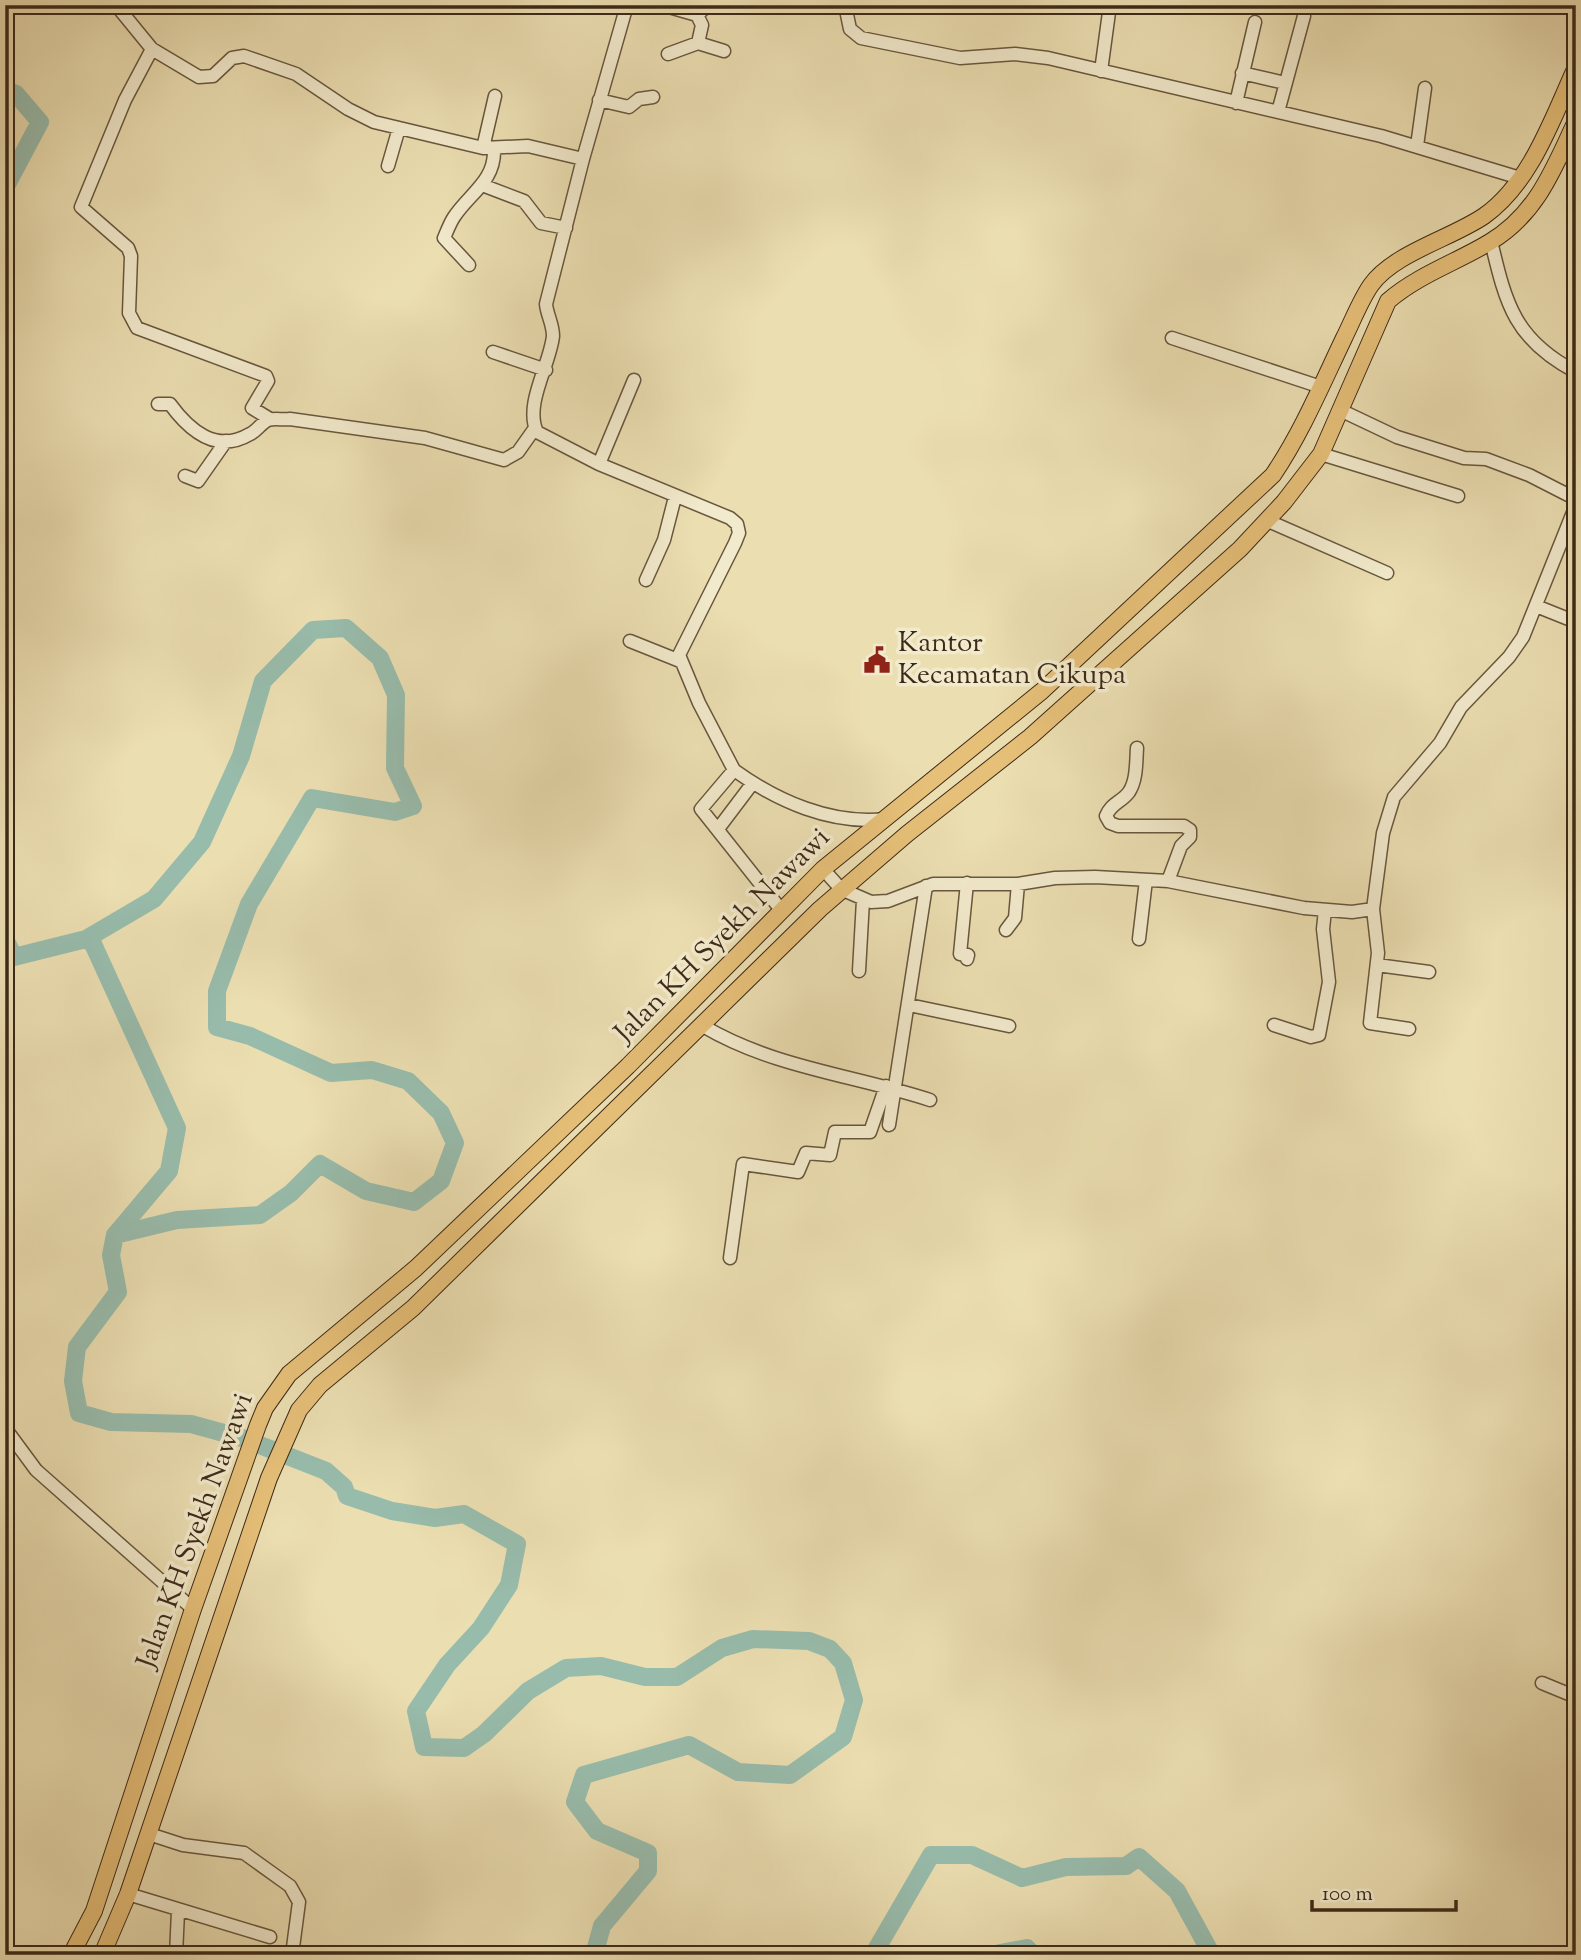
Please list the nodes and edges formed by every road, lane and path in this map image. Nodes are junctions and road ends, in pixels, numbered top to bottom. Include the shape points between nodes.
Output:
1 (116, 5) edge
2 (627, 5) edge
3 (662, 5) edge
4 (845, 5) edge
5 (1110, 5) edge
6 (1302, 5) edge
7 (702, 11) edge
8 (1255, 22) dead end
9 (698, 43) junction
10 (152, 49) junction
11 (724, 51) dead end
12 (668, 54) dead end
13 (1576, 67) edge
14 (1101, 71) junction
15 (1242, 73) junction
16 (1285, 83) junction
17 (1425, 88) dead end
18 (495, 96) dead end
19 (653, 97) dead end
20 (599, 100) junction
21 (1236, 103) junction
22 (1279, 112) junction
23 (1576, 121) edge
24 (399, 128) junction
25 (1417, 146) junction
26 (488, 149) junction
27 (583, 159) junction
28 (388, 166) dead end
29 (1520, 178) junction
30 (482, 185) junction
31 (566, 228) junction
32 (1491, 241) junction
33 (469, 265) dead end
34 (1171, 338) dead end
35 (493, 352) dead end
36 (545, 370) junction
37 (1576, 372) edge
38 (634, 380) dead end
39 (1321, 387) junction
40 (158, 404) dead end
41 (1340, 410) junction
42 (270, 419) junction
43 (535, 428) junction
44 (226, 442) junction
45 (1321, 454) junction
46 (599, 464) junction
47 (185, 476) dead end
48 (1458, 496) dead end
49 (675, 497) junction
50 (1576, 499) edge
51 (1576, 505) edge
52 (1266, 520) junction
53 (1571, 531) edge
54 (1387, 573) dead end
55 (646, 580) dead end
56 (1536, 606) junction
57 (1576, 622) edge
58 (630, 641) dead end
59 (680, 662) junction
60 (1138, 748) dead end
61 (734, 770) junction
62 (752, 784) junction
63 (885, 819) junction
64 (718, 829) junction
65 (823, 869) junction
66 (1146, 880) junction
67 (1168, 881) junction
68 (967, 883) junction
69 (1018, 884) junction
70 (926, 886) junction
71 (841, 889) junction
72 (863, 900) junction
73 (1373, 909) junction
74 (1325, 910) junction
75 (782, 911) junction
76 (1006, 930) dead end
77 (1139, 939) dead end
78 (967, 959) dead end
79 (1377, 965) junction
80 (859, 971) dead end
81 (1429, 972) dead end
82 (909, 1005) junction
83 (703, 1026) junction
84 (1009, 1026) dead end
85 (1274, 1026) dead end
86 (1409, 1029) dead end
87 (890, 1087) junction
88 (930, 1100) dead end
89 (889, 1125) dead end
90 (730, 1258) dead end
91 (5, 1428) edge
92 (193, 1609) junction
93 (1542, 1683) dead end
94 (1576, 1697) edge
95 (149, 1834) junction
96 (128, 1894) junction
97 (178, 1911) junction
98 (270, 1937) dead end
99 (71, 1955) edge
100 (102, 1955) edge
101 (176, 1955) edge
102 (292, 1955) edge

1 - 10 street
2 - 20 street
3 - 7 street
4 - 14 street via 849,29 861,38 960,58 1015,54
5 - 14 street
6 - 16 street via 1304,16
7 - 9 street
8 - 15 street
9 - 11 street
9 - 12 street
10 - 24 street via 206,78 237,56 260,60 296,74 357,114
10 - 42 street via 125,100 81,207 128,247 130,313 137,328 266,376 268,381 252,407
13 - 29 main road, Jalan KH Syekh Nawawi
14 - 21 street
15 - 16 street
15 - 21 street
16 - 22 street
17 - 25 street
18 - 26 street
19 - 20 street via 639,99 629,107
20 - 27 street
21 - 22 street
22 - 25 street
23 - 32 main road, Jalan KH Syekh Nawawi via 1534,204
24 - 26 street
24 - 28 street
25 - 29 street
26 - 27 street via 528,146
26 - 30 street via 493,164
27 - 31 street
29 - 39 main road, Jalan KH Syekh Nawawi via 1484,216 1396,265 1372,284
30 - 31 street via 524,201 541,223
30 - 33 street via 454,217 444,238
31 - 36 street via 546,304 553,326
32 - 37 street via 1499,276 1523,333 1551,359
32 - 41 main road, Jalan KH Syekh Nawawi via 1410,284 1388,301
34 - 39 street
35 - 36 street
36 - 43 street via 534,409
38 - 46 street
39 - 63 main road, Jalan KH Syekh Nawawi via 1273,475 1042,691
40 - 44 street via 170,404 196,433
41 - 45 main road, Jalan KH Syekh Nawawi
41 - 50 street via 1397,437 1464,458 1486,459
42 - 43 street via 412,436 504,460 518,452
42 - 44 street via 251,434
43 - 46 street
44 - 47 street via 198,481
45 - 48 street
45 - 52 main road, Jalan KH Syekh Nawawi
46 - 49 street
49 - 55 street via 664,540
49 - 59 street via 730,518 739,533 681,646
51 - 53 street
52 - 54 street
52 - 71 main road, Jalan KH Syekh Nawawi via 1240,549 1030,737
53 - 56 street
56 - 57 street
56 - 73 street via 1509,657 1461,707 1440,743 1394,797 1383,833
58 - 59 street
59 - 61 street
60 - 67 street via 1130,791 1107,816 1118,826 1184,826 1190,830
61 - 62 street
61 - 64 street via 701,809
62 - 63 street via 834,818
62 - 64 street
63 - 65 main road, Jalan KH Syekh Nawawi
64 - 75 street
65 - 71 street
65 - 75 main road, Jalan KH Syekh Nawawi
66 - 67 street
66 - 69 street via 1055,878
66 - 77 street
67 - 74 street
68 - 69 street
68 - 70 street
68 - 78 street via 960,954 968,955
69 - 76 street via 1015,918
70 - 72 street via 888,901
70 - 82 street
71 - 72 street
71 - 83 main road, Jalan KH Syekh Nawawi via 775,949
72 - 80 street
73 - 74 street
73 - 79 street
74 - 85 street via 1329,982 1318,1035
75 - 92 main road, Jalan KH Syekh Nawawi via 416,1268 289,1374 258,1425
79 - 81 street
79 - 86 street via 1370,1023
82 - 84 street
82 - 87 street
83 - 87 street via 776,1059
83 - 95 main road, Jalan KH Syekh Nawawi via 413,1307 320,1385 299,1409 269,1478
87 - 88 street
87 - 89 street
87 - 90 street via 870,1132 835,1132 830,1155 806,1153 798,1172 743,1164
91 - 92 street via 36,1470
92 - 99 main road, Jalan KH Syekh Nawawi via 94,1911
93 - 94 street
95 - 96 main road, Jalan KH Syekh Nawawi
95 - 102 street via 183,1845 244,1853 290,1886 299,1902
96 - 97 street
96 - 100 main road, Jalan KH Syekh Nawawi
97 - 98 street
97 - 101 street

